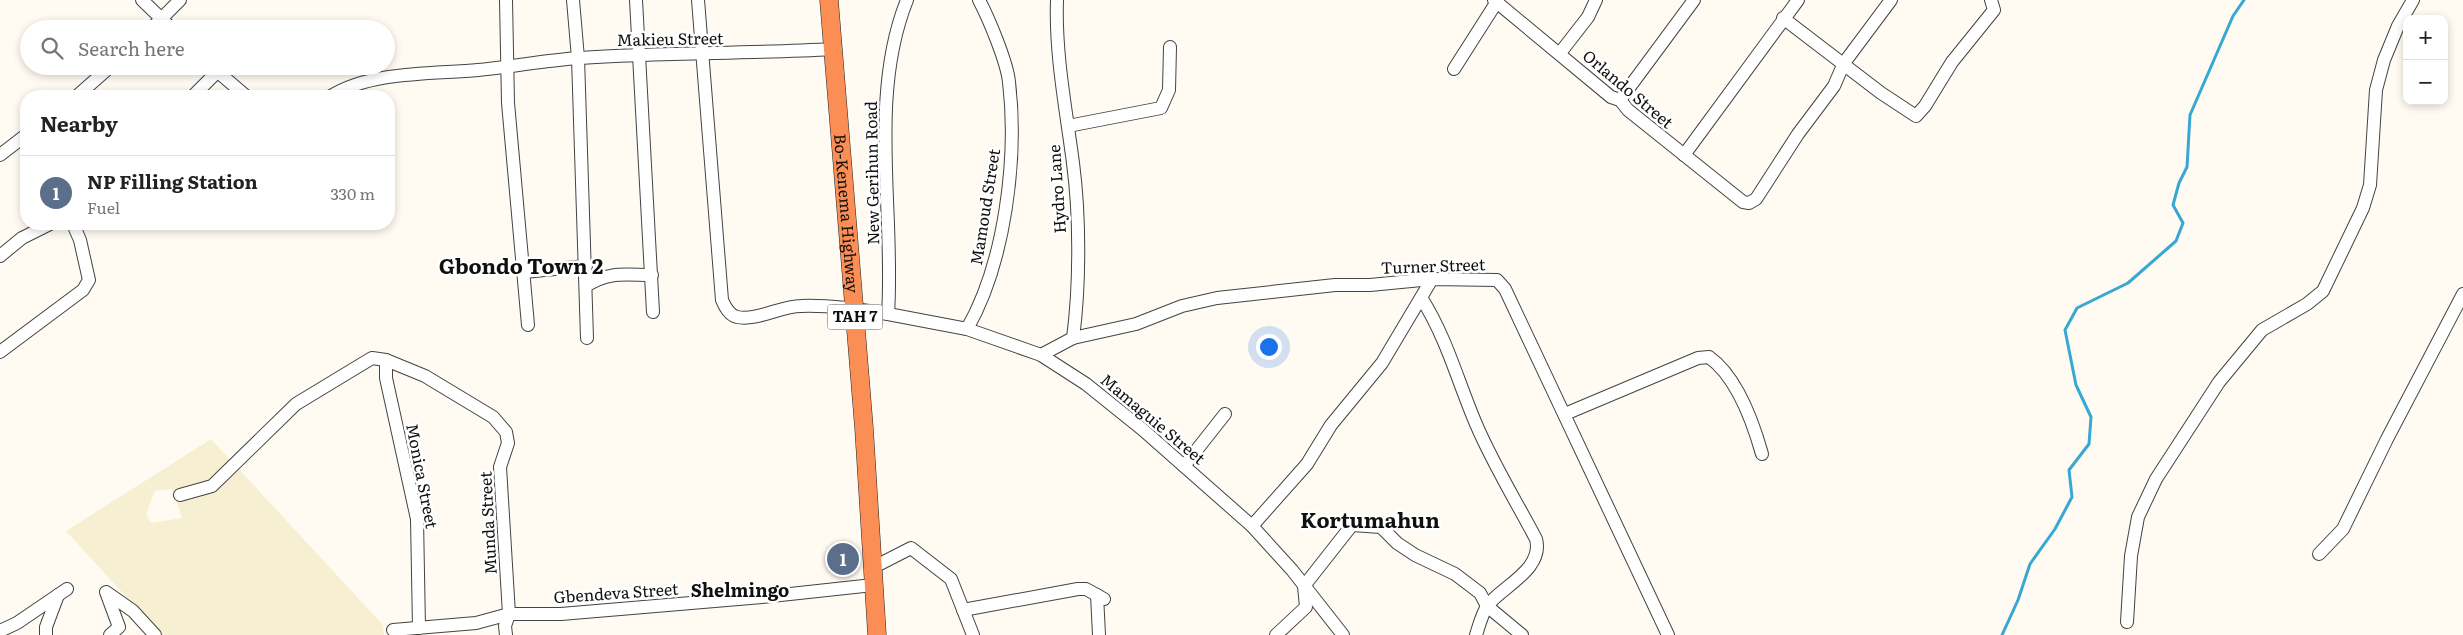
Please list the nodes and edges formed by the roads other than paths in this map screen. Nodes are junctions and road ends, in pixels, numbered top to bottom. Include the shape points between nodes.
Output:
1 (142, 0) edge
2 (180, 0) edge
3 (506, 0) edge
4 (573, 0) edge
5 (636, 0) edge
6 (698, 0) edge
7 (829, 0) edge
8 (907, 0) edge
9 (979, 0) edge
10 (1057, 0) edge
11 (1596, 0) edge
12 (1694, 0) edge
13 (1798, 0) edge
14 (1891, 0) edge
15 (1990, 0) edge
16 (2413, 0) edge
17 (1496, 1) edge
18 (162, 18) joint
19 (1783, 18) junction
20 (1170, 47) dead end
21 (832, 49) junction
22 (1560, 53) junction
23 (702, 54) junction
24 (639, 55) junction
25 (578, 58) junction
26 (1844, 63) junction
27 (508, 67) junction
28 (1454, 70) dead end
29 (100, 75) edge
30 (209, 75) edge
31 (221, 75) edge
32 (84, 90) edge
33 (198, 90) edge
34 (239, 90) edge
35 (342, 90) edge
36 (1620, 100) junction
37 (1068, 126) junction
38 (20, 140) edge
39 (0, 155) edge
40 (1684, 155) junction
41 (38, 230) edge
42 (76, 230) edge
43 (0, 256) edge
44 (586, 266) junction
45 (524, 272) junction
46 (652, 275) junction
47 (1432, 279) junction
48 (586, 286) junction
49 (2463, 294) edge
50 (1422, 299) junction
51 (854, 308) junction
52 (653, 312) dead end
53 (888, 314) junction
54 (528, 325) dead end
55 (967, 329) junction
56 (587, 338) dead end
57 (1073, 338) junction
58 (0, 352) edge
59 (1041, 355) junction
60 (386, 360) junction
61 (1225, 414) dead end
62 (1565, 414) junction
63 (1762, 454) dead end
64 (1184, 466) junction
65 (180, 495) dead end
66 (1252, 526) junction
67 (2319, 554) dead end
68 (872, 577) junction
69 (1304, 586) junction
70 (1487, 606) junction
71 (963, 610) junction
72 (509, 614) junction
73 (2127, 622) dead end
74 (419, 628) junction
75 (392, 630) dead end
76 (0, 631) edge
77 (46, 635) edge
78 (110, 635) edge
79 (154, 635) edge
80 (506, 635) edge
81 (876, 635) edge
82 (973, 635) edge
83 (1099, 635) edge
84 (1276, 635) edge
85 (1343, 635) edge
86 (1476, 635) edge
87 (1522, 635) edge
88 (1668, 635) edge

1 - 18 street
2 - 18 street
3 - 27 street
4 - 25 street
5 - 24 street
6 - 23 street
7 - 21 highway, Bo-Kenema Highway / TAH 7
8 - 53 street, New Gerihun Road via 892,53 886,106
9 - 55 street, Mamoud Street via 1009,80 1012,143 996,258
10 - 37 street, Hydro Lane
11 - 22 street via 1588,17
12 - 36 street
13 - 19 street
14 - 26 street
15 - 26 street via 1994,10 1952,62 1916,116
16 - 73 street via 2384,60 2376,90 2370,185 2363,208 2323,291 2262,330 2219,382 2156,479 2138,517 2131,556
17 - 22 street, Orlando Street
17 - 28 street
19 - 26 street
19 - 40 street
20 - 37 street via 1169,90 1162,108
21 - 23 street, Makieu Street
21 - 51 highway, Bo-Kenema Highway / TAH 7
22 - 36 street, Orlando Street
23 - 24 street, Makieu Street
23 - 51 street via 717,258 722,300 727,311 736,317 768,314 798,306
24 - 25 street, Makieu Street
24 - 46 street
25 - 27 street, Makieu Street
25 - 44 street
26 - 40 street, Orlando Street via 1834,86 1756,199 1748,204
27 - 35 street, Makieu Street via 370,80
27 - 45 street via 508,103
29 - 32 street
30 - 33 street
31 - 34 street
36 - 40 street, Orlando Street
37 - 57 street, Hydro Lane via 1077,227 1078,300
38 - 39 street
41 - 43 street
42 - 58 street via 89,280 83,290
44 - 45 street
44 - 48 street
45 - 54 street
46 - 48 street via 616,274 600,277
46 - 52 street
47 - 50 street
47 - 57 street, Turner Street via 1335,285 1217,298 1182,306 1136,324
47 - 62 street, Turner Street via 1497,280 1505,289
48 - 56 street
49 - 67 street via 2343,529
50 - 66 street via 1382,363 1331,426 1307,464
50 - 70 street via 1436,320 1450,352 1476,424 1538,548 1521,576
51 - 53 street
51 - 68 highway, Bo-Kenema Highway / TAH 7
53 - 55 street, Mamaguie Street
55 - 59 street, Mamaguie Street
57 - 59 street
59 - 64 street, Mamaguie Street via 1086,384
60 - 65 street via 372,358 296,404 212,486
60 - 72 street, Munda Street via 425,376 493,417 506,432 508,443 500,467
60 - 74 street, Monica Street via 386,378 417,518
61 - 64 street
62 - 63 street via 1698,358 1709,357 1718,364 1752,419
62 - 88 street, Turner Street
64 - 66 street, Mamaguie Street
66 - 69 street, Mamaguie Street
68 - 71 street via 911,548 951,579
68 - 72 street, Gbendeva Street via 762,597 561,614
68 - 81 highway, Bo-Kenema Highway / TAH 7
69 - 70 street via 1352,525 1381,527 1415,555 1455,574 1480,593
69 - 84 street via 1306,607
69 - 85 street, Mamaguie Street
70 - 86 street
70 - 87 street
71 - 82 street
71 - 83 street via 1086,589 1100,597
72 - 74 street, Gbendeva Street via 476,623
72 - 80 street, Munda Street
74 - 75 street, Gbendeva Street
76 - 77 street via 62,592 46,627
78 - 79 street via 119,627 106,592 133,611

